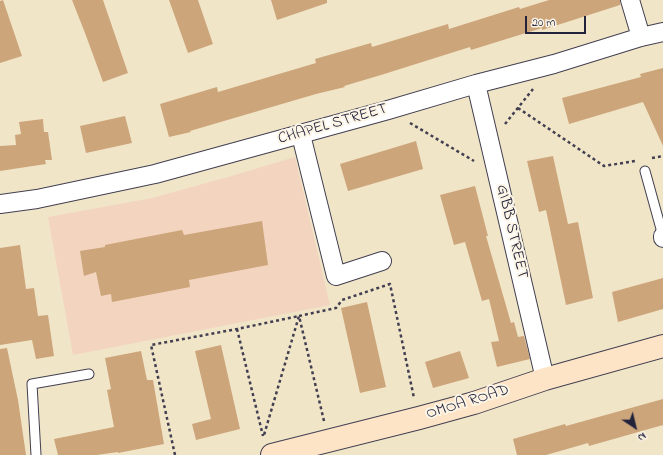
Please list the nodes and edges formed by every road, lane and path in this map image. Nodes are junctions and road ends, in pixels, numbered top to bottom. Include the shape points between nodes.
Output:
1 (630, 0) edge
2 (663, 32) edge
3 (641, 37) junction
4 (554, 64) junction
5 (476, 84) junction
6 (518, 108) junction
7 (388, 110) junction
8 (301, 135) junction
9 (490, 141) junction
10 (663, 156) edge
11 (649, 158) dead end
12 (642, 159) dead end
13 (646, 171) dead end
14 (497, 174) junction
15 (0, 204) edge
16 (663, 237) edge
17 (382, 262) dead end
18 (299, 316) junction
19 (237, 329) junction
20 (663, 346) edge
21 (89, 374) dead end
22 (546, 379) junction
23 (419, 418) junction
24 (329, 441) junction
25 (36, 455) edge
26 (175, 455) edge
27 (272, 455) edge

1 - 3 street
2 - 3 street, CHAPEL STREET
3 - 4 street, CHAPEL STREET
4 - 5 street, CHAPEL STREET
4 - 6 path
5 - 7 street, CHAPEL STREET
5 - 9 street, GIBB STREET
6 - 9 path
6 - 12 path via 604,166
7 - 8 street, CHAPEL STREET
7 - 14 path
8 - 15 street, CHAPEL STREET via 155,174 37,199
8 - 17 street via 336,276
9 - 14 street, GIBB STREET
10 - 11 path
13 - 16 lane
14 - 22 street, GIBB STREET
18 - 19 path
18 - 19 path via 263,436
18 - 23 path via 336,308 342,300 390,284
18 - 24 path
19 - 26 path via 152,345
20 - 22 main road, OMOA ROAD
21 - 25 lane via 32,384
22 - 23 main road, OMOA ROAD
23 - 24 main road, OMOA ROAD
24 - 27 main road, OMOA ROAD

